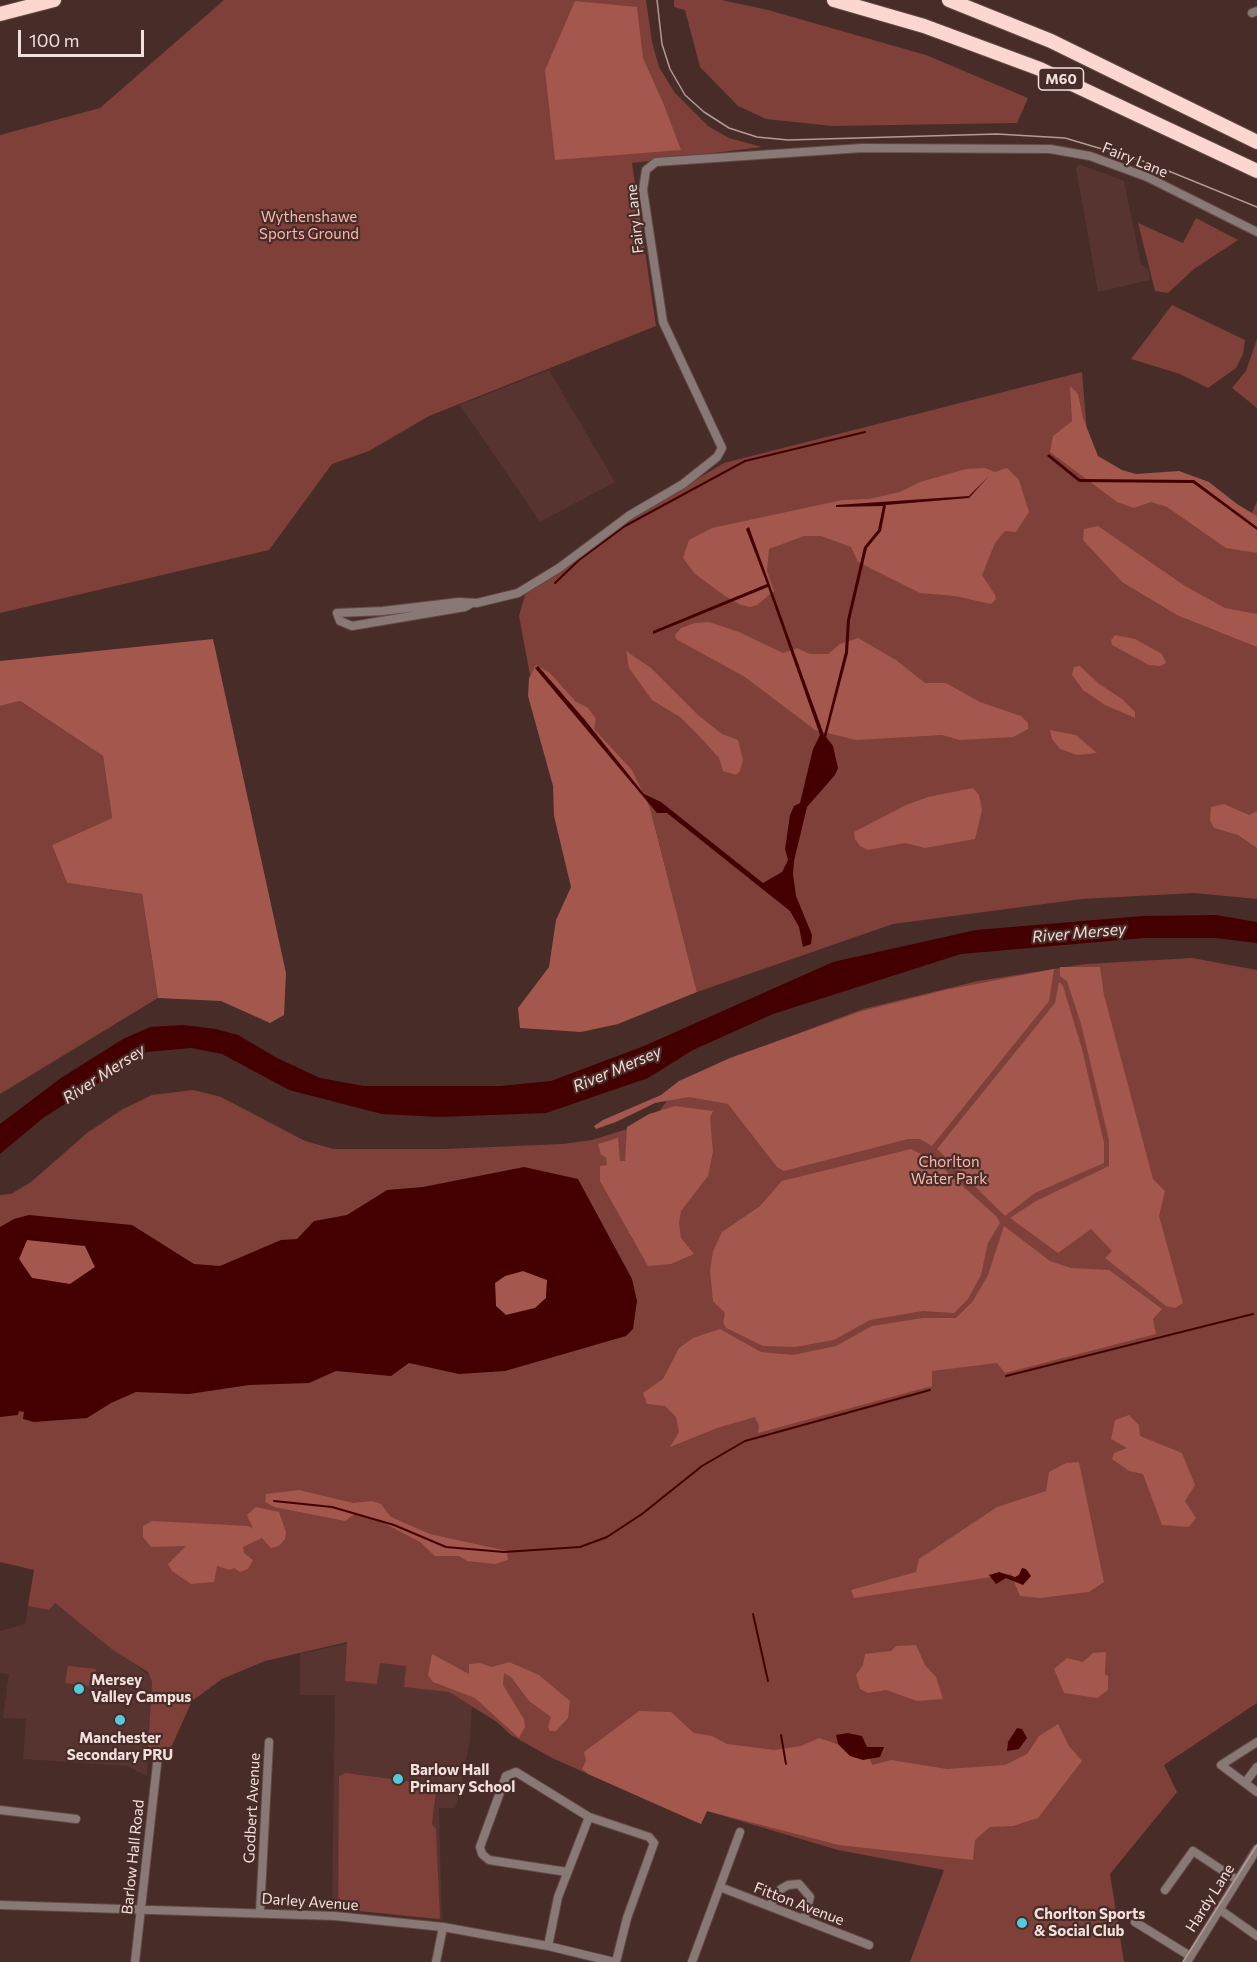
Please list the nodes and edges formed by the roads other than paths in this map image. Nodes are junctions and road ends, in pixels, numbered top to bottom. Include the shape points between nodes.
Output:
1 (54, 0) edge
2 (834, 0) edge
3 (949, 0) edge
4 (0, 14) edge
5 (1257, 142) edge
6 (1257, 171) edge
7 (1257, 232) edge
8 (472, 603) junction
9 (269, 1742) dead end
10 (1257, 1742) edge
11 (158, 1755) dead end
12 (1257, 1767) edge
13 (1245, 1783) junction
14 (1257, 1792) edge
15 (0, 1810) edge
16 (589, 1817) junction
17 (76, 1819) dead end
18 (740, 1832) dead end
19 (1257, 1849) edge
20 (567, 1872) junction
21 (1237, 1880) junction
22 (720, 1887) junction
23 (1165, 1890) dead end
24 (0, 1905) edge
25 (770, 1906) junction
26 (141, 1909) junction
27 (1220, 1909) junction
28 (260, 1912) junction
29 (804, 1920) junction
30 (1135, 1922) dead end
31 (443, 1927) junction
32 (1257, 1936) edge
33 (869, 1945) dead end
34 (548, 1946) junction
35 (1188, 1959) edge
36 (135, 1962) edge
37 (436, 1962) edge
38 (615, 1962) edge
39 (692, 1962) edge

1 - 4 highway
2 - 6 highway, M60 via 924,26 1040,69
3 - 5 highway, M60 via 1051,41
7 - 8 street, Fairy Lane via 1147,177 1090,156 1050,149 862,148 656,162 646,170 643,190 663,322 722,448 717,457 683,484 630,515 531,587 500,599
8 - 8 street, Fairy Lane via 383,612 337,613 340,621 352,626
9 - 28 street, Godbert Avenue
10 - 13 street via 1221,1765
11 - 26 street, Barlow Hall Road
12 - 13 street
13 - 14 street
15 - 17 street
16 - 20 street
16 - 20 street via 516,1772 506,1776 480,1851 489,1860
16 - 38 street via 650,1837 654,1843
18 - 22 street
19 - 21 street, Hardy Lane
20 - 34 street
21 - 23 street via 1193,1851
21 - 27 street, Hardy Lane
22 - 25 street, Fitton Avenue
22 - 39 street
24 - 26 street, Darley Avenue
25 - 29 street, Fitton Avenue
25 - 29 street via 781,1889 800,1884 810,1897
26 - 28 street, Darley Avenue
26 - 36 street, Barlow Hall Road
27 - 32 street
27 - 35 street, Hardy Lane
28 - 31 street, Darley Avenue
29 - 33 street, Fitton Avenue
30 - 35 street
31 - 34 street, Darley Avenue
31 - 37 street
34 - 38 street, Darley Avenue

